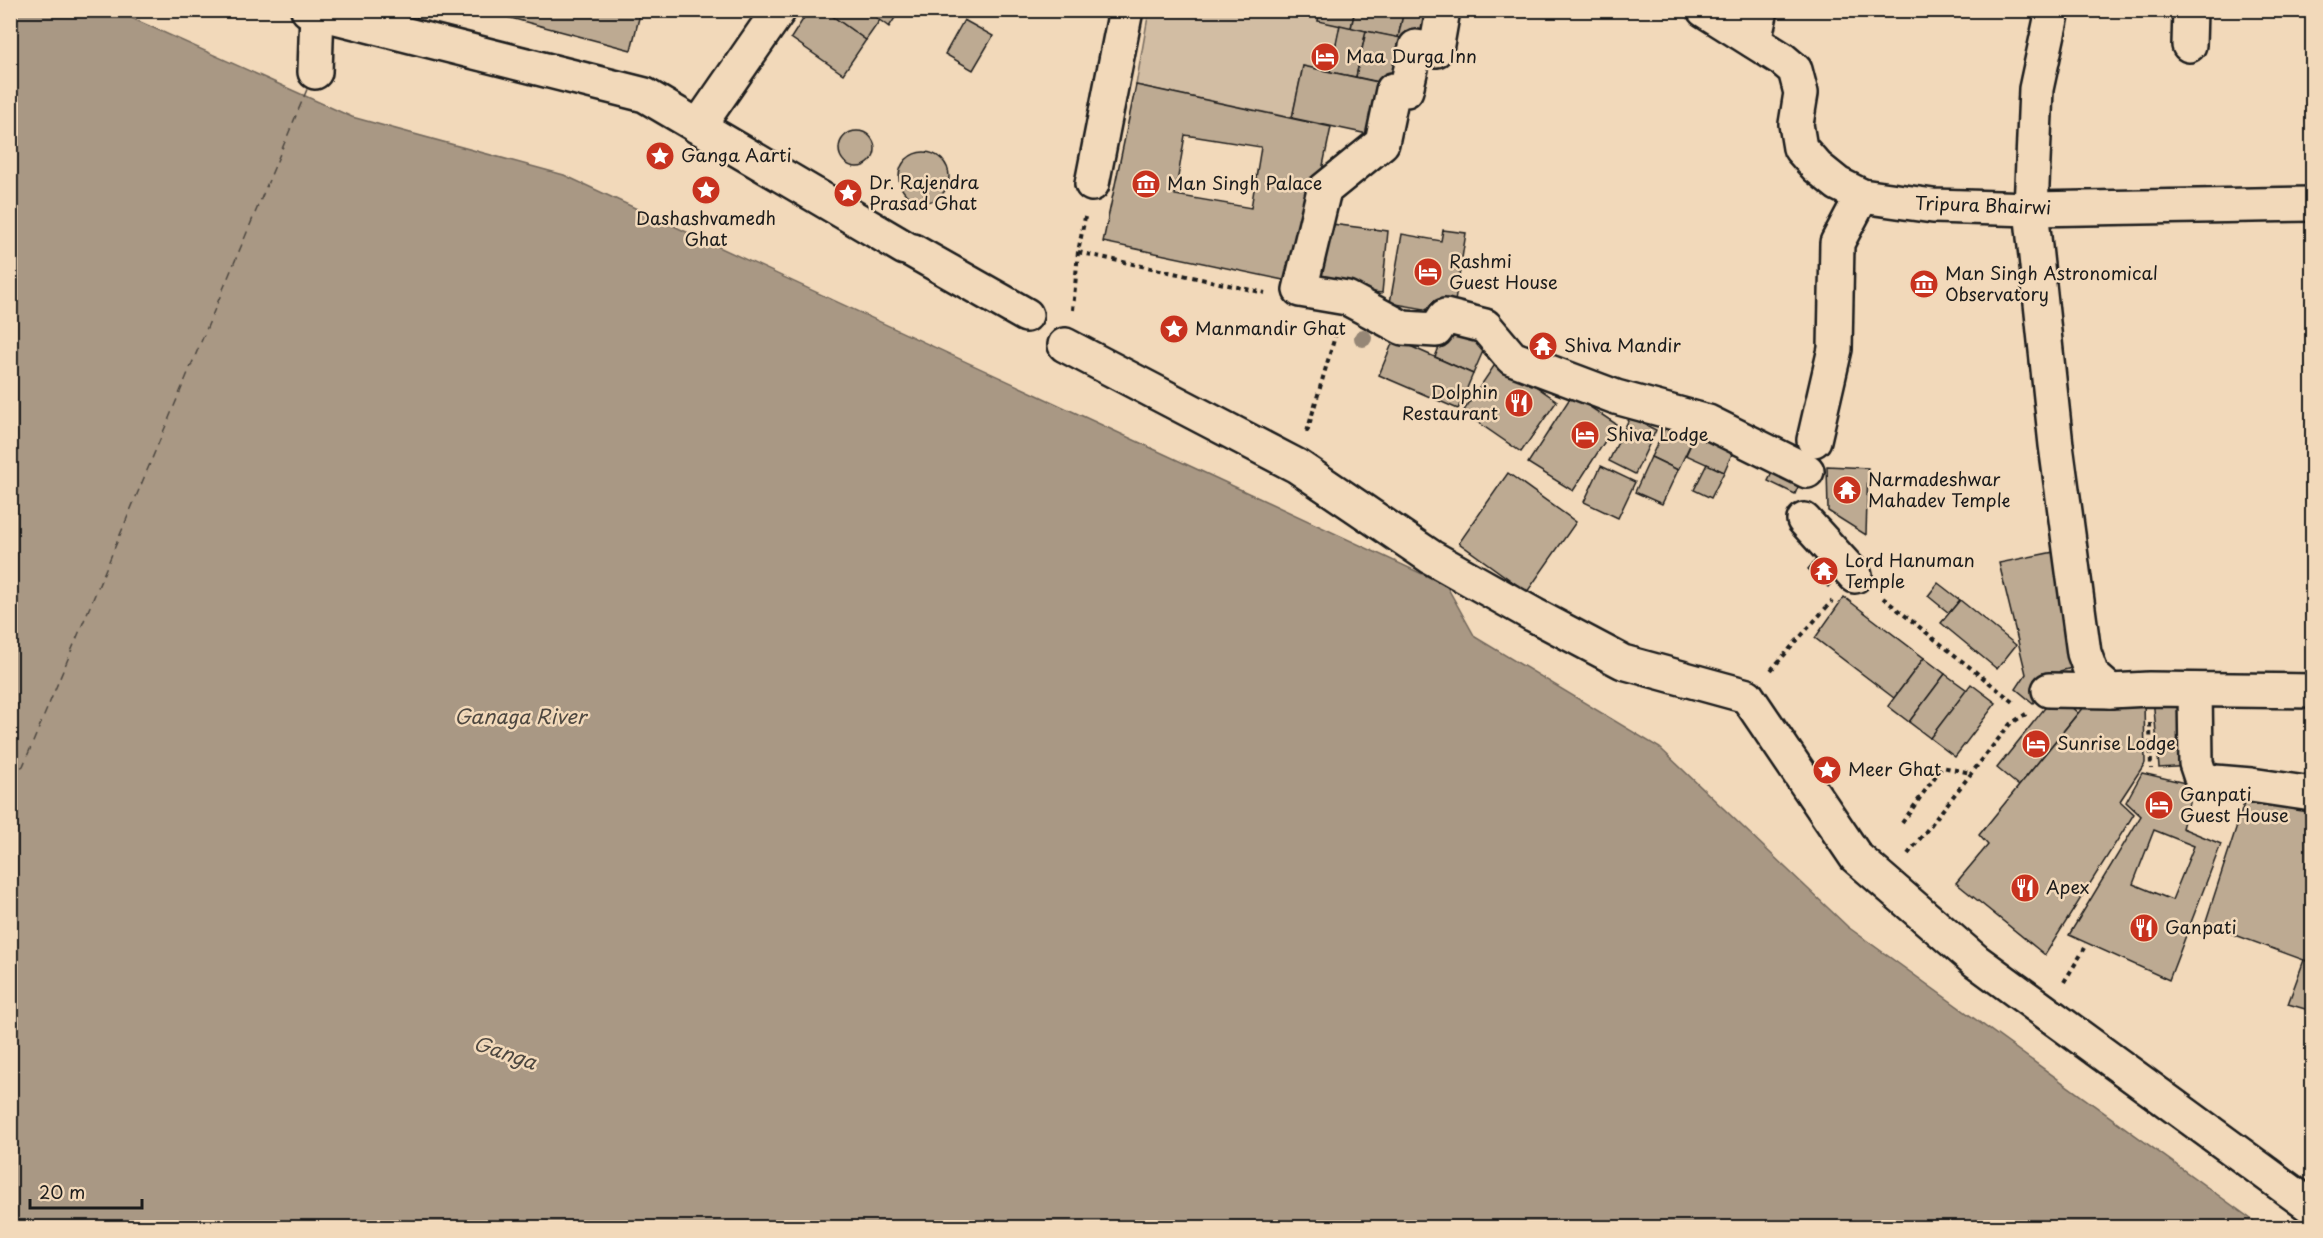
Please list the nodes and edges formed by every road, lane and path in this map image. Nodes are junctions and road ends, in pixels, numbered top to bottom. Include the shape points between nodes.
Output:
1 (779, 10) edge
2 (1126, 10) edge
3 (1443, 10) edge
4 (1704, 10) edge
5 (2053, 10) edge
6 (2190, 10) edge
7 (314, 11) edge
8 (1757, 26) edge
9 (2189, 45) dead end
10 (315, 72) dead end
11 (698, 127) junction
12 (1092, 184) joint
13 (1862, 196) junction
14 (2313, 204) edge
15 (2031, 209) junction
16 (1078, 252) junction
17 (1300, 290) junction
18 (1347, 298) junction
19 (1069, 347) junction
20 (1297, 466) junction
21 (1804, 520) dead end
22 (1855, 576) junction
23 (2149, 689) junction
24 (2049, 690) dead end
25 (2195, 690) junction
26 (2110, 691) junction
27 (2313, 691) edge
28 (1747, 696) junction
29 (2151, 769) dead end
30 (1971, 773) junction
31 (2313, 794) edge
32 (1902, 823) dead end
33 (1886, 883) junction
34 (2313, 1207) edge

1 - 11 street
2 - 12 street
3 - 17 street via 1436,50 1416,47 1406,90 1393,90 1382,143 1317,192
4 - 8 street, Tripura Bhairwi
5 - 15 street via 2036,89
6 - 9 street
7 - 10 street
7 - 11 street via 645,95
8 - 13 street, Tripura Bhairwi via 1795,70 1801,93 1796,124 1800,148 1816,167
11 - 19 street via 1029,316
12 - 16 path
13 - 15 street, Tripura Bhairwi via 1933,207
13 - 18 street via 1837,243 1835,349 1811,455 1616,397 1512,358 1485,326 1445,316 1436,330 1403,328
14 - 15 street, Tripura Bhairwi
15 - 26 street via 2056,445 2085,653 2092,675
16 - 17 path via 1299,300
16 - 19 path
17 - 18 street
18 - 20 path
19 - 20 street via 1065,345
20 - 28 street via 1431,557 1623,662
21 - 22 street
22 - 28 path
22 - 30 path via 2028,713 2010,724
23 - 25 street
23 - 26 street
23 - 29 path
24 - 26 street
25 - 27 street
25 - 31 street via 2196,763 2201,778
28 - 33 street via 1856,857
30 - 32 path via 1942,767
30 - 33 path
33 - 34 street via 1976,961

